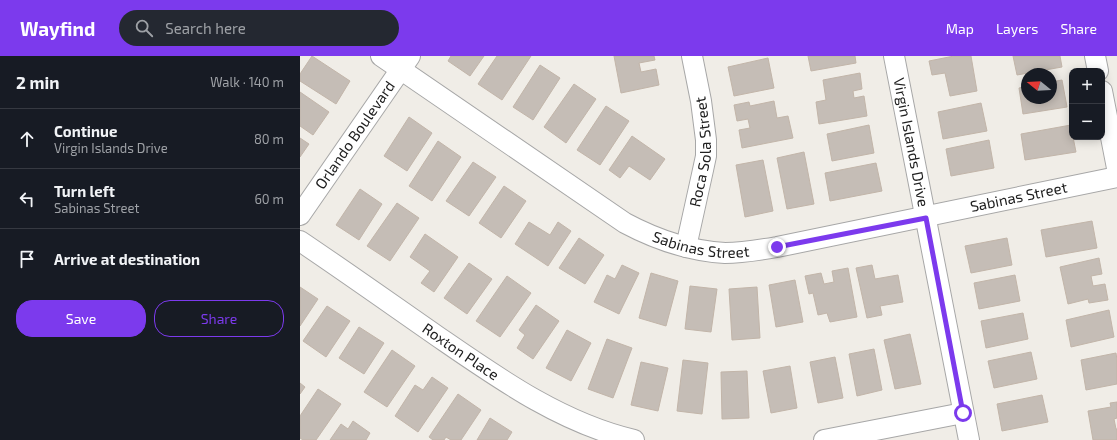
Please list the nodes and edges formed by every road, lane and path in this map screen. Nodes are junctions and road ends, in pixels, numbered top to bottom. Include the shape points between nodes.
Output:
1 (381, 56) edge
2 (692, 56) edge
3 (894, 56) edge
4 (1095, 56) edge
5 (405, 63) edge
6 (1097, 68) edge
7 (1105, 104) edge
8 (1117, 168) edge
9 (1117, 177) edge
10 (300, 215) edge
11 (926, 218) junction
12 (300, 241) edge
13 (686, 247) junction
14 (963, 413) junction
15 (634, 440) edge
16 (824, 440) edge
17 (968, 440) edge

1 - 5 street, Sabinas Street
2 - 13 street, Roca Sola Street via 701,101 706,156
3 - 11 street, Virgin Islands Drive
4 - 6 street
5 - 10 street, Orlando Boulevard
5 - 13 street, Sabinas Street via 625,223 656,238
7 - 8 street
9 - 11 street, Sabinas Street
11 - 13 street, Sabinas Street via 761,250 725,253
11 - 14 street, Virgin Islands Drive
12 - 15 street, Roxton Place via 502,380 582,423
14 - 16 street
14 - 17 street, Virgin Islands Drive

